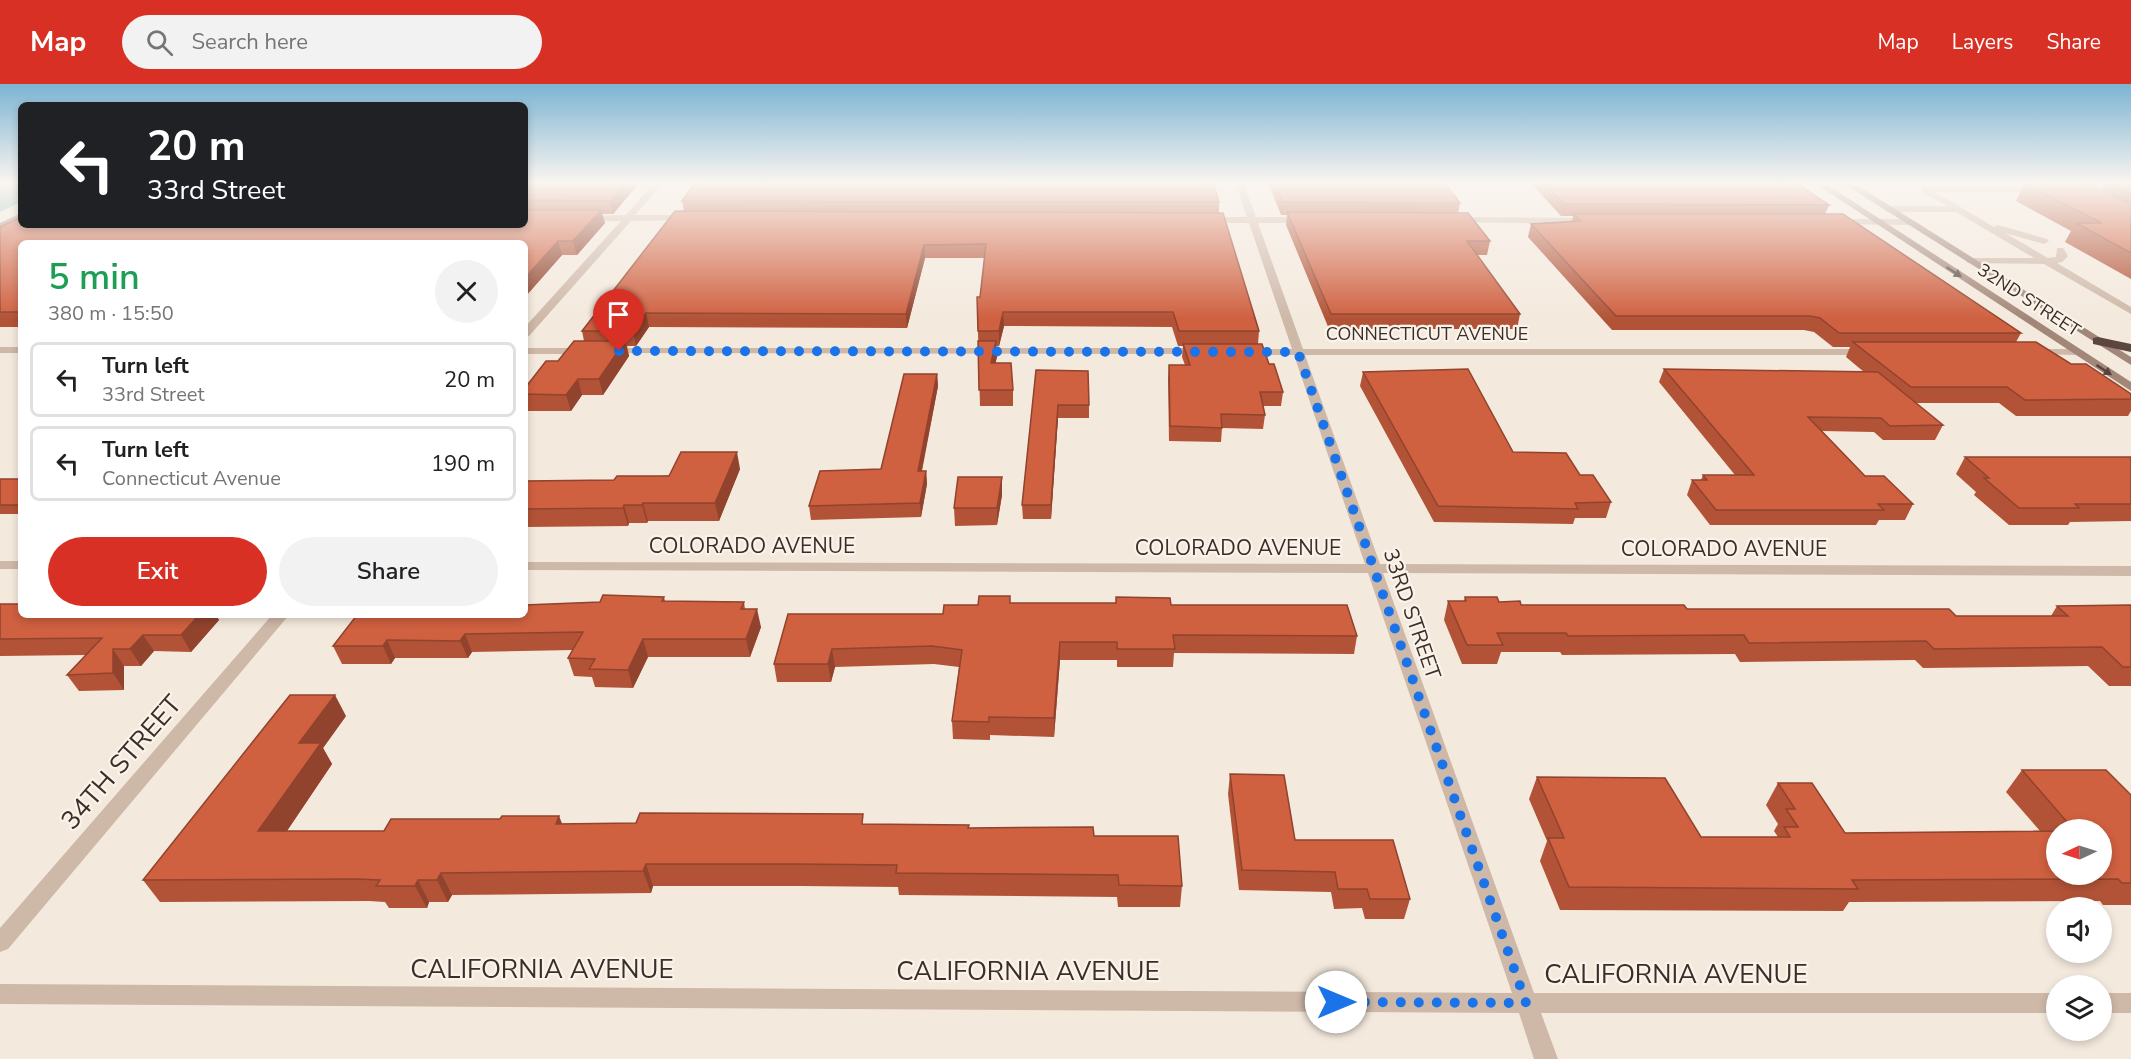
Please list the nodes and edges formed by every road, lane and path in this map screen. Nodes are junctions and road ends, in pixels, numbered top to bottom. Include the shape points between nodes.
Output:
1 (1988, 227) edge
2 (620, 228) edge
3 (1254, 228) edge
4 (1885, 228) edge
5 (1917, 228) edge
6 (1991, 228) edge
7 (2044, 241) dead end
8 (2060, 250) dead end
9 (1971, 261) junction
10 (2046, 261) junction
11 (2131, 311) edge
12 (528, 331) edge
13 (2098, 341) junction
14 (2131, 348) edge
15 (0, 350) edge
16 (18, 350) edge
17 (528, 351) edge
18 (1215, 351) edge
19 (1238, 352) edge
20 (1298, 352) junction
21 (1882, 352) edge
22 (2014, 352) edge
23 (2077, 352) junction
24 (2131, 362) edge
25 (2131, 387) edge
26 (0, 565) edge
27 (18, 565) edge
28 (528, 566) edge
29 (1374, 570) junction
30 (2131, 571) edge
31 (278, 618) edge
32 (0, 943) edge
33 (0, 994) edge
34 (1526, 1003) junction
35 (2046, 1003) edge
36 (2112, 1003) edge
37 (2131, 1003) edge
38 (1546, 1059) edge

1 - 10 street
2 - 12 street
3 - 20 street, 33RD STREET
4 -> 23 street, 32ND STREET
5 - 9 street, 32ND STREET
6 - 7 street
8 - 10 street via 2063,256 2059,260
9 - 10 street
9 - 13 street, 32ND STREET
10 - 11 street
13 - 14 highway
13 - 24 street, 32ND STREET
15 - 16 street
17 - 18 street
19 - 20 street, CONNECTICUT AVENUE
20 - 21 street, CONNECTICUT AVENUE
20 - 29 street, 33RD STREET
22 - 23 street
23 -> 25 street, 32ND STREET
26 - 27 street
28 - 29 street, COLORADO AVENUE
29 - 30 street, COLORADO AVENUE
29 - 34 street, 33RD STREET
31 - 32 street, 34TH STREET
33 - 34 street, CALIFORNIA AVENUE
34 - 35 street, CALIFORNIA AVENUE
34 - 38 street, 33RD STREET
36 - 37 street

